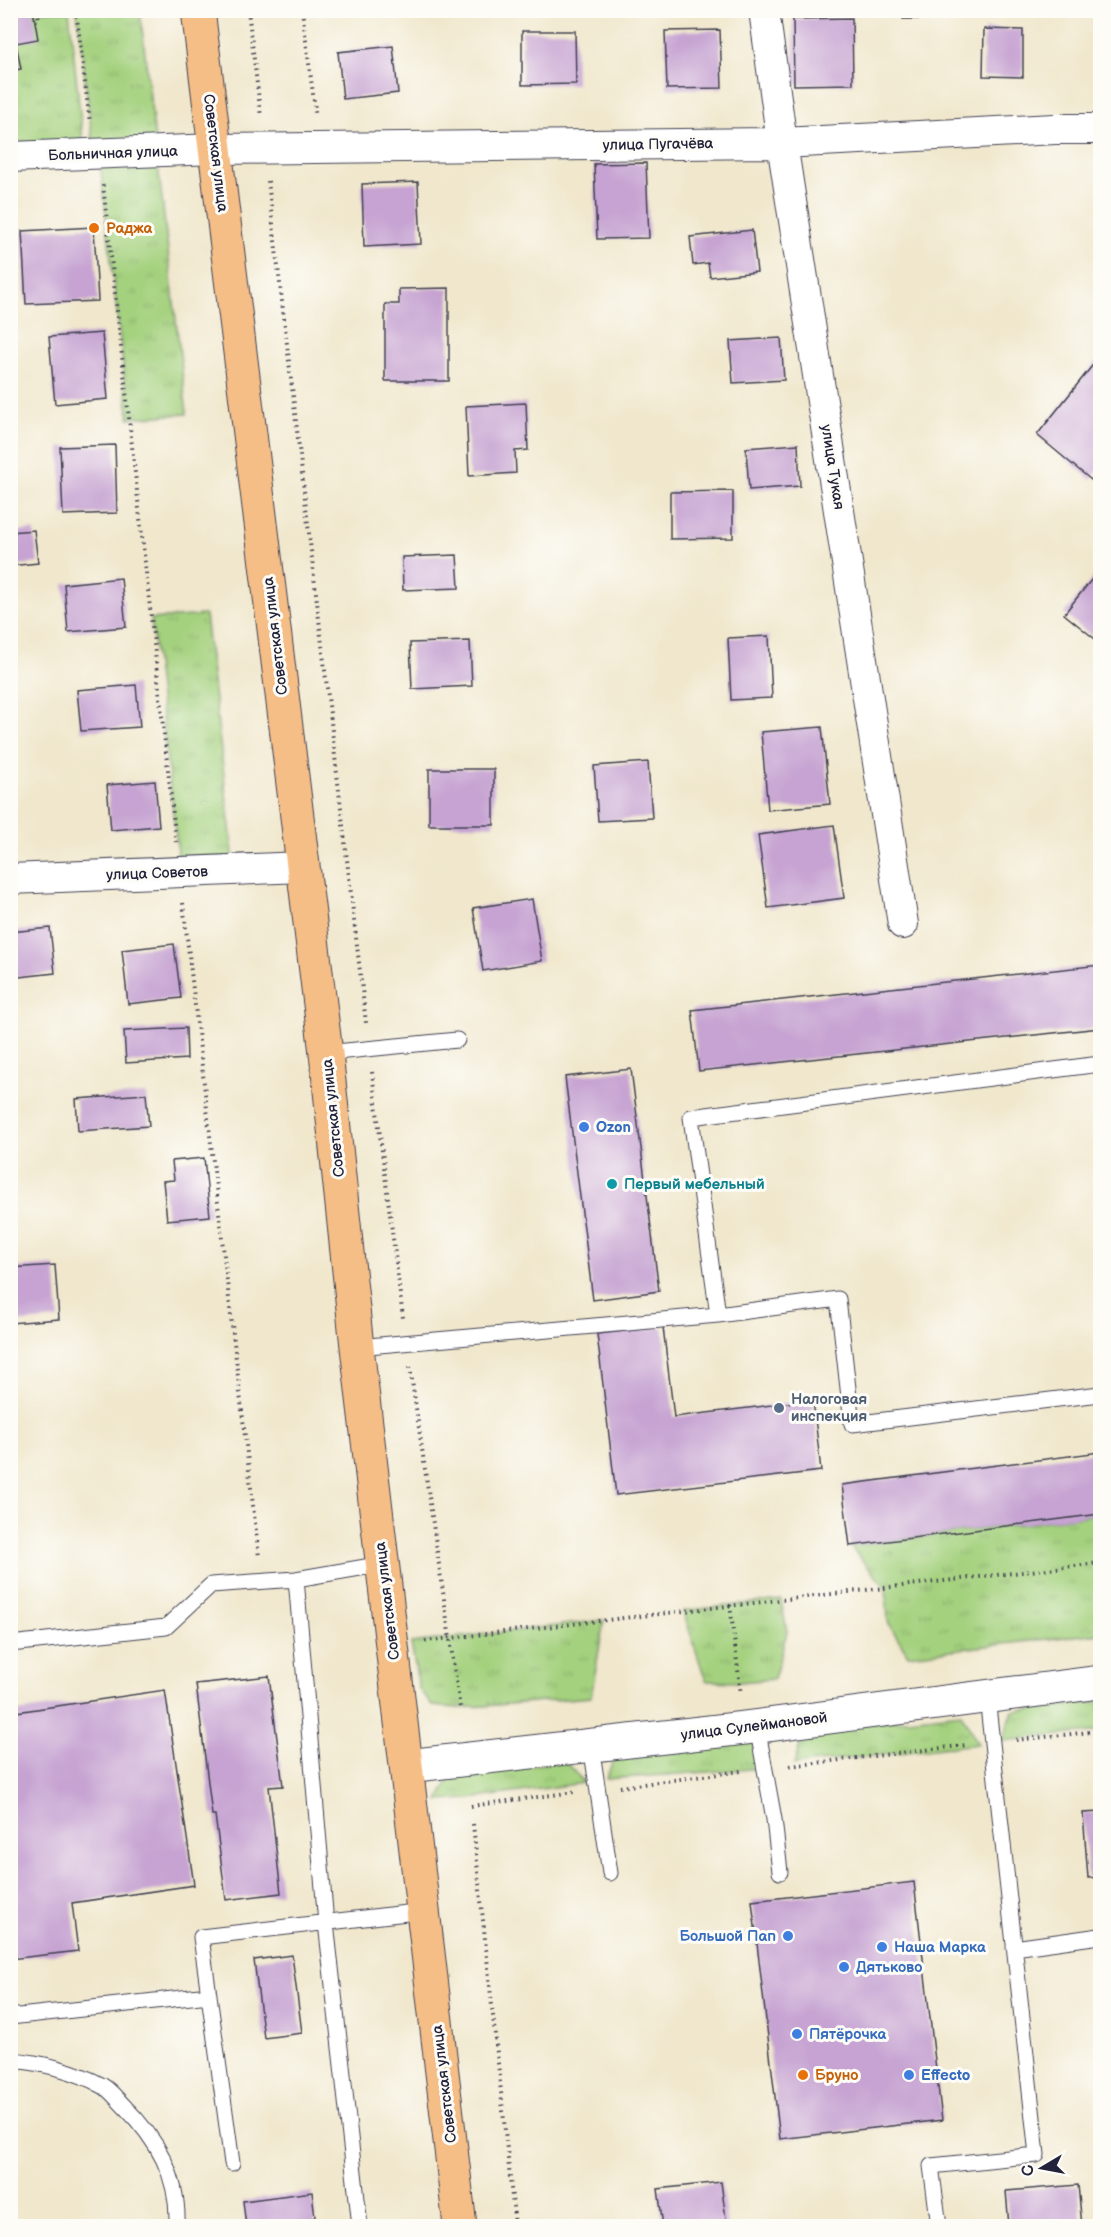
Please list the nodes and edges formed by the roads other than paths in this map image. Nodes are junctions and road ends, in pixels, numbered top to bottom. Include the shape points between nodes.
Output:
1 (198, 10) edge
2 (764, 10) edge
3 (1101, 129) edge
4 (782, 143) junction
5 (215, 149) junction
6 (10, 157) edge
7 (303, 867) junction
8 (10, 879) edge
9 (903, 924) dead end
10 (457, 1040) dead end
11 (326, 1053) junction
12 (1101, 1064) edge
13 (718, 1315) junction
14 (357, 1347) junction
15 (1101, 1394) edge
16 (383, 1564) junction
17 (296, 1580) junction
18 (10, 1644) edge
19 (1101, 1682) edge
20 (987, 1697) junction
21 (751, 1727) junction
22 (591, 1745) junction
23 (406, 1766) junction
24 (780, 1872) dead end
25 (610, 1873) dead end
26 (423, 1911) junction
27 (326, 1923) junction
28 (1101, 1936) edge
29 (1014, 1948) junction
30 (209, 1995) junction
31 (10, 2017) edge
32 (10, 2060) edge
33 (232, 2163) dead end
34 (177, 2226) edge
35 (360, 2226) edge
36 (460, 2226) edge
37 (939, 2226) edge

1 - 5 main road, Советская улица
2 - 4 street, улица Тукая
3 - 4 street, улица Пугачёва
4 - 5 street, улица Пугачёва
4 - 9 street, улица Тукая
5 - 6 street, Больничная улица
5 - 7 main road, Советская улица
7 - 8 street, улица Советов
7 - 11 main road, Советская улица
10 - 11 lane
11 - 14 main road, Советская улица
12 - 13 lane via 691,1117
13 - 14 lane
13 - 15 lane via 838,1299 852,1424
14 - 16 main road, Советская улица
16 - 17 lane
16 - 23 main road, Советская улица
17 - 18 lane via 211,1585 166,1627
17 - 27 lane
19 - 20 street, улица Сулеймановой
20 - 21 street, улица Сулеймановой
20 - 29 lane
21 - 22 street, улица Сулеймановой
21 - 24 lane via 774,1819
22 - 23 street, улица Сулеймановой
22 - 25 lane
23 - 26 main road, Советская улица
26 - 27 lane
26 - 36 main road, Советская улица
27 - 30 lane via 201,1937
27 - 35 lane
28 - 29 lane
29 - 37 lane via 1037,2155 931,2166
30 - 31 lane
30 - 33 lane
32 - 34 lane via 62,2069 104,2087 136,2118 159,2148 172,2180

